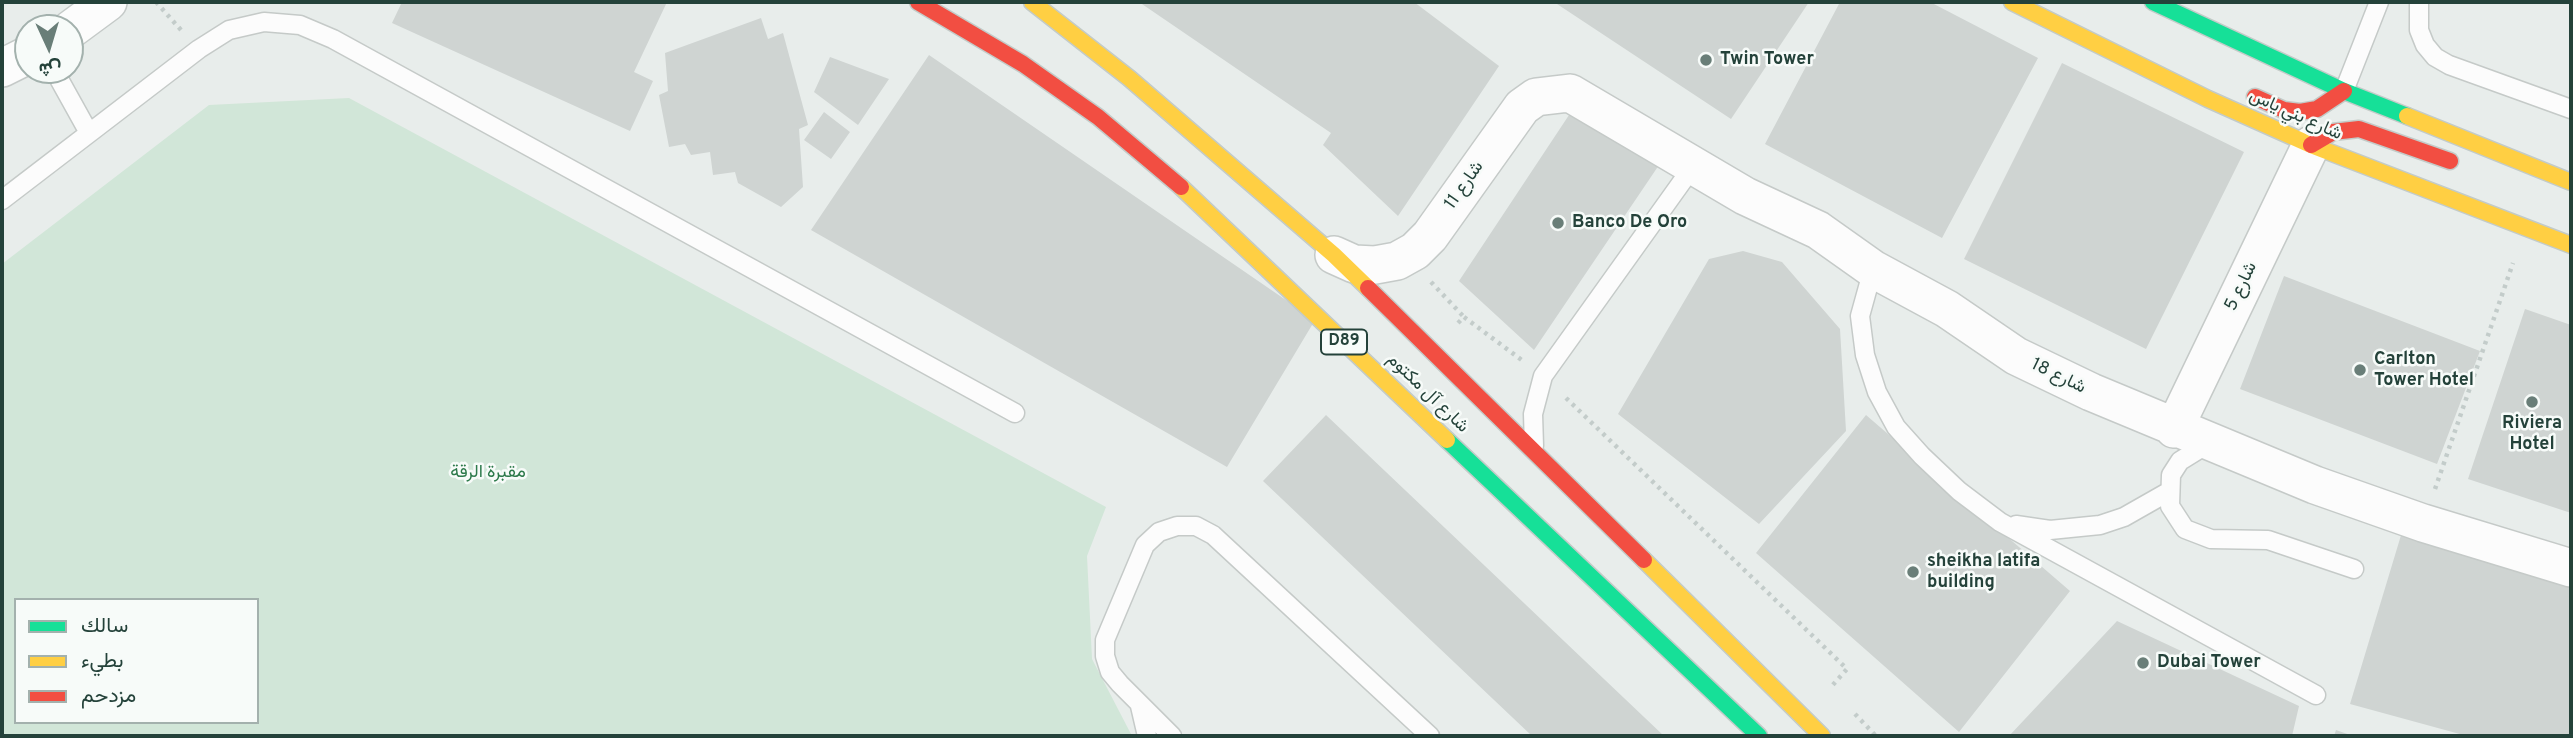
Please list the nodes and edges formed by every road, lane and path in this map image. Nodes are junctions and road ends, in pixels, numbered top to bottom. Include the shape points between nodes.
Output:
1 (108, 2) edge
2 (156, 2) edge
3 (918, 2) edge
4 (1032, 2) edge
5 (2012, 2) edge
6 (2152, 2) edge
7 (2379, 2) edge
8 (2419, 2) edge
9 (84, 20) edge
10 (199, 49) junction
11 (62, 84) edge
12 (2237, 89) dead end
13 (2344, 92) junction
14 (1586, 100) joint
15 (2571, 108) edge
16 (89, 133) junction
17 (2311, 145) junction
18 (1694, 165) junction
19 (2460, 165) dead end
20 (2571, 182) edge
21 (2, 200) edge
22 (2525, 229) junction
23 (2571, 246) edge
24 (1335, 256) junction
25 (1406, 257) junction
26 (1873, 269) junction
27 (1464, 317) junction
28 (1430, 353) junction
29 (1543, 376) junction
30 (1015, 412) dead end
31 (2174, 429) junction
32 (2209, 443) junction
33 (1535, 453) junction
34 (2168, 492) junction
35 (2000, 522) junction
36 (2423, 523) junction
37 (2571, 568) edge
38 (2354, 569) dead end
39 (2316, 695) dead end
40 (1838, 696) dead end
41 (1140, 706) junction
42 (1847, 706) dead end
43 (1147, 736) edge
44 (1172, 736) edge
45 (1430, 736) edge
46 (1759, 736) edge
47 (1822, 736) edge
48 (1877, 736) edge

1 - 9 street
2 - 10 path
3 - 46 main road, شارع آل مكتوم / D89 via 1034,72 1168,174
4 - 24 main road, شارع آل مكتوم via 1129,78
5 - 17 main road, شارع بني ياس
6 - 13 main road
7 - 13 lane
8 - 15 lane via 2419,30 2435,57
10 - 16 lane
10 - 30 lane via 229,30 264,22 300,25 333,39
11 - 16 lane
12 - 13 main road via 2284,110 2300,112 2317,109
13 - 20 main road
14 - 18 street, شارع 18
14 - 25 street, شارع 11 via 1570,93 1553,93 1521,107 1430,236
16 - 21 lane
17 - 19 main road via 2333,132 2359,129
17 - 22 main road, شارع بني ياس
17 - 31 street, شارع 5
18 - 26 street, شارع 18 via 1745,196 1818,230
18 - 29 lane
22 - 23 main road, شارع بني ياس
22 - 36 path
24 - 25 street, شارع 11 via 1354,264 1376,265
24 - 28 main road, شارع آل مكتوم
25 - 27 path
26 - 31 street, شارع 18 via 1947,309 2016,356
26 - 35 lane via 1860,316 1865,355 1877,392 1896,427 1922,456 1959,492
27 - 28 path
27 - 29 path
28 - 33 main road, شارع آل مكتوم
29 - 33 lane via 1532,414
29 - 40 path via 1847,668 1828,686
31 - 32 street, شارع 18
32 - 34 lane via 2180,461
32 - 36 street, شارع 18
33 - 47 main road, شارع آل مكتوم
34 - 35 lane via 2100,525 2050,530
34 - 38 lane via 2176,519 2197,536 2268,540
35 - 39 lane
36 - 37 street, شارع 18
41 - 43 lane
41 - 44 lane
41 - 45 lane via 1110,672 1105,640 1145,545 1159,532 1196,526 1213,535
42 - 48 path

